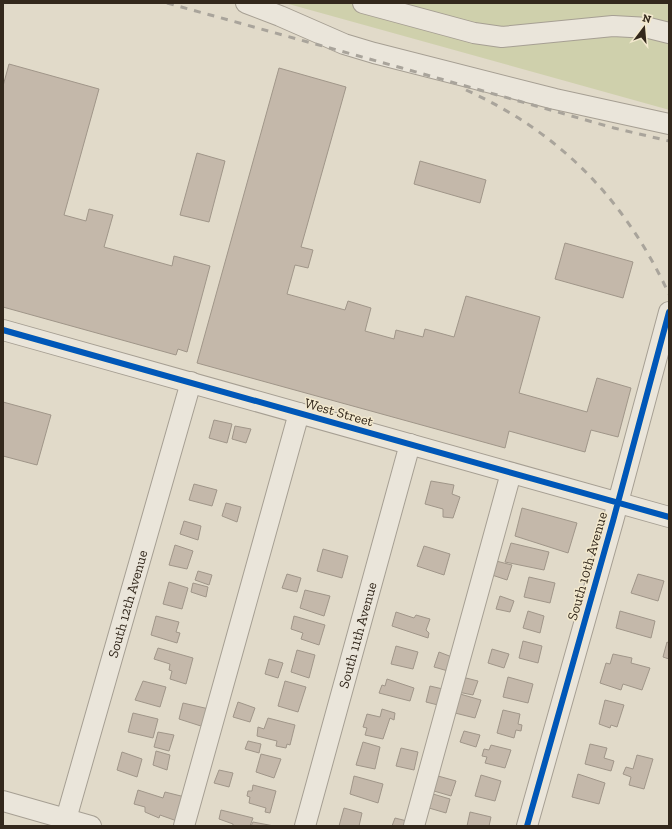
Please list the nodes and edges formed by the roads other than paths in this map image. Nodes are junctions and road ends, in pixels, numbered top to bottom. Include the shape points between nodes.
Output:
1 (246, 3) edge
2 (363, 3) edge
3 (669, 33) edge
4 (669, 124) edge
5 (669, 312) edge
6 (3, 330) edge
7 (191, 382) junction
8 (299, 413) junction
9 (410, 444) junction
10 (511, 473) junction
11 (617, 502) junction
12 (669, 517) edge
13 (3, 801) edge
14 (65, 822) edge
15 (91, 826) edge
16 (184, 826) edge
17 (305, 826) edge
18 (414, 826) edge
19 (527, 826) edge

1 - 4 street via 344,44 374,53 555,99
2 - 3 street via 474,33 502,37 613,26 649,28
5 - 11 street, South 10th Avenue
6 - 7 street, West Street
7 - 8 street, West Street
7 - 14 street, South 12th Avenue
8 - 9 street, West Street
8 - 16 street
9 - 10 street, West Street
9 - 17 street, South 11th Avenue
10 - 11 street, West Street
10 - 18 street
11 - 12 street, West Street
11 - 19 street, South 10th Avenue
13 - 14 street
14 - 15 street

